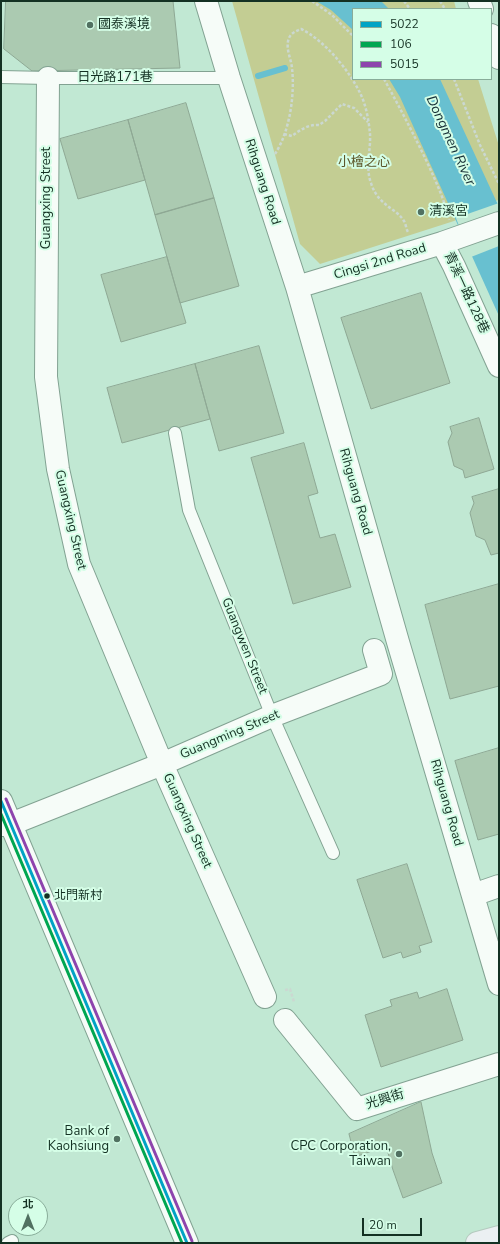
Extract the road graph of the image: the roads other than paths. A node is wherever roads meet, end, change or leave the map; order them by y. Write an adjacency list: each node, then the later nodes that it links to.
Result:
1 (206, 1): 6 (street, Rihguang Road)
2 (492, 38): 3 (street)
3 (499, 58)
4 (1, 77): 5 (lane, 日光路171巷)
5 (48, 78): 6 (lane, 日光路171巷); 15 (street, Guangxing Street)
6 (229, 78): 9 (street, Rihguang Road)
7 (499, 223): 8 (street, Cingsi 2nd Road)
8 (452, 234): 9 (street, Cingsi 2nd Road); 10 (street, 青溪一路128巷)
9 (297, 287): 12 (street, Rihguang Road)
10 (499, 366)
11 (175, 434): 14 (lane, Guangwen Street)
12 (398, 642): 13 (lane); 20 (street, Rihguang Road)
13 (374, 650): 14 (street, Guangming Street)
14 (272, 716): 15 (street, Guangming Street); 18 (lane, Guangwen Street)
15 (162, 764): 17 (street, Guangming Street); 22 (street, Guangxing Street)
16 (1, 801): 17 (street)
17 (6, 825): 26 (street)
18 (333, 853)
19 (499, 886): 20 (street)
20 (473, 895): 21 (street, Rihguang Road)
21 (499, 984)
22 (265, 997)
23 (286, 1020): 24 (street, 光興街)
24 (499, 1064)
25 (499, 1237): 27 (main road)
26 (187, 1243)
27 (477, 1243)

